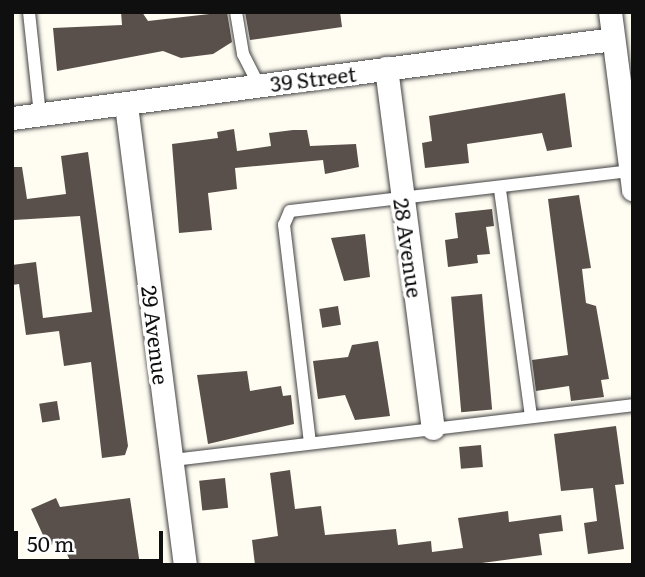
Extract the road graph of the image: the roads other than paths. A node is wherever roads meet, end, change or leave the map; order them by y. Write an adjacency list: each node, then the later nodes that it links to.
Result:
1 (29, 12): 8 (lane)
2 (236, 12): 6 (lane)
3 (610, 12): 4 (street)
4 (613, 39): 5 (street, 39 Street); 10 (street)
5 (386, 68): 6 (street, 39 Street); 12 (street, 28 Avenue)
6 (259, 85): 7 (street, 39 Street)
7 (126, 105): 8 (street, 39 Street); 17 (street, 29 Avenue)
8 (40, 115): 9 (street, 39 Street)
9 (12, 117)
10 (632, 180): 11 (lane)
11 (500, 190): 12 (lane); 14 (lane)
12 (403, 198): 15 (street, 28 Avenue); 16 (lane)
13 (633, 405): 14 (lane)
14 (531, 417): 15 (lane)
15 (433, 428): 16 (lane)
16 (310, 443): 17 (lane)
17 (173, 460): 18 (street, 29 Avenue)
18 (185, 565)

